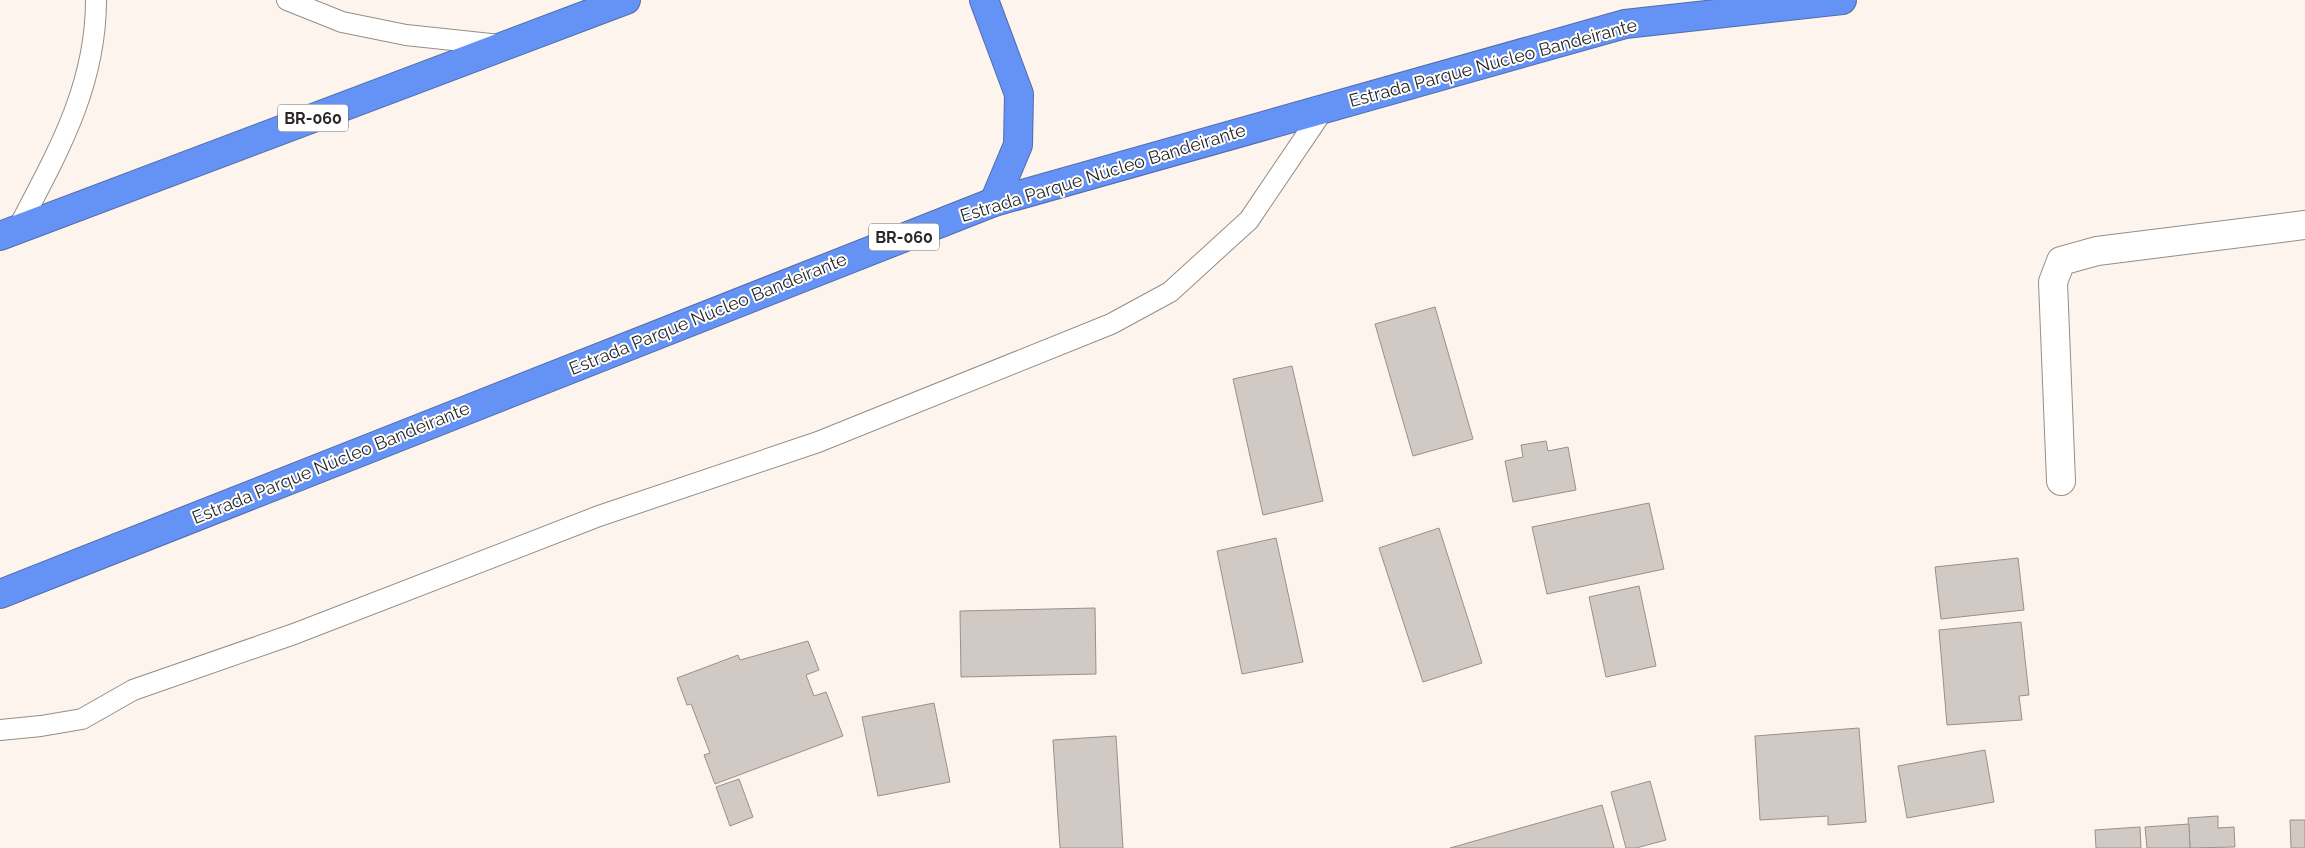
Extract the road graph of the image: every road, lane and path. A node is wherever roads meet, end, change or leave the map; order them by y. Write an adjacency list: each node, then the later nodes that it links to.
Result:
1 (96, 0): 10 (lane)
2 (287, 0): 6 (lane)
3 (626, 0): 6 (highway, BR-060)
4 (984, 0): 8 (highway)
5 (1842, 0): 7 (highway, Estrada Parque Núcleo Bandeirante / BR-060)
6 (505, 46): 10 (highway, BR-060)
7 (1324, 109): 8 (highway, Estrada Parque Núcleo Bandeirante / BR-060); 13 (lane)
8 (994, 202): 12 (highway, Estrada Parque Núcleo Bandeirante / BR-060)
9 (2305, 225): 11 (street)
10 (8, 233)
11 (2061, 481)
12 (0, 594)
13 (0, 730)

